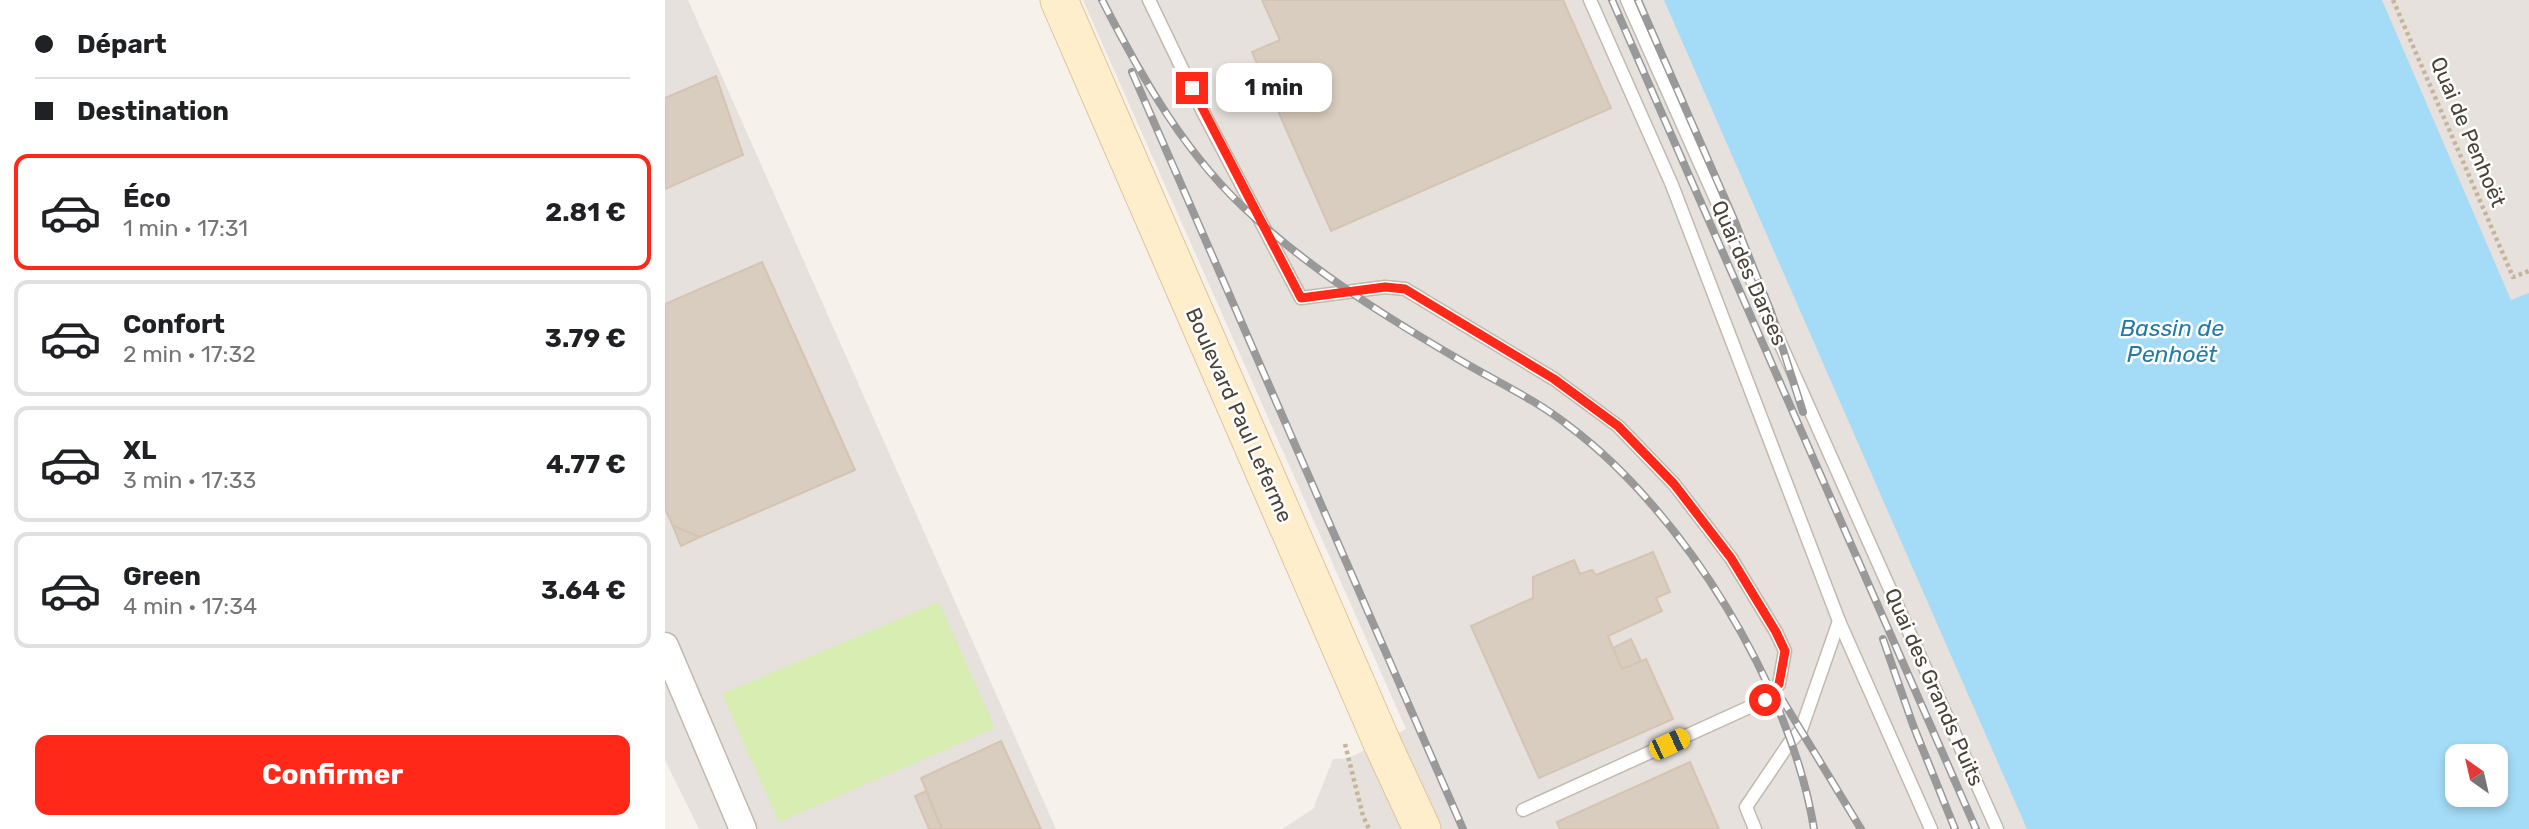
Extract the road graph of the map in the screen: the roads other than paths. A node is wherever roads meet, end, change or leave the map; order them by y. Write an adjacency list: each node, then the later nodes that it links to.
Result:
1 (1059, 0): 10 (main road, Boulevard Paul Leferme)
2 (1149, 0): 8 (lane)
3 (1590, 0): 6 (lane)
4 (1627, 0): 5 (lane, Quai des Darses)
5 (1871, 546): 13 (lane, Quai des Grands Puits)
6 (1839, 621): 11 (lane); 12 (lane)
7 (665, 646): 9 (street)
8 (1524, 810)
9 (743, 829)
10 (1422, 829)
11 (1755, 829)
12 (1931, 829)
13 (1997, 829)

